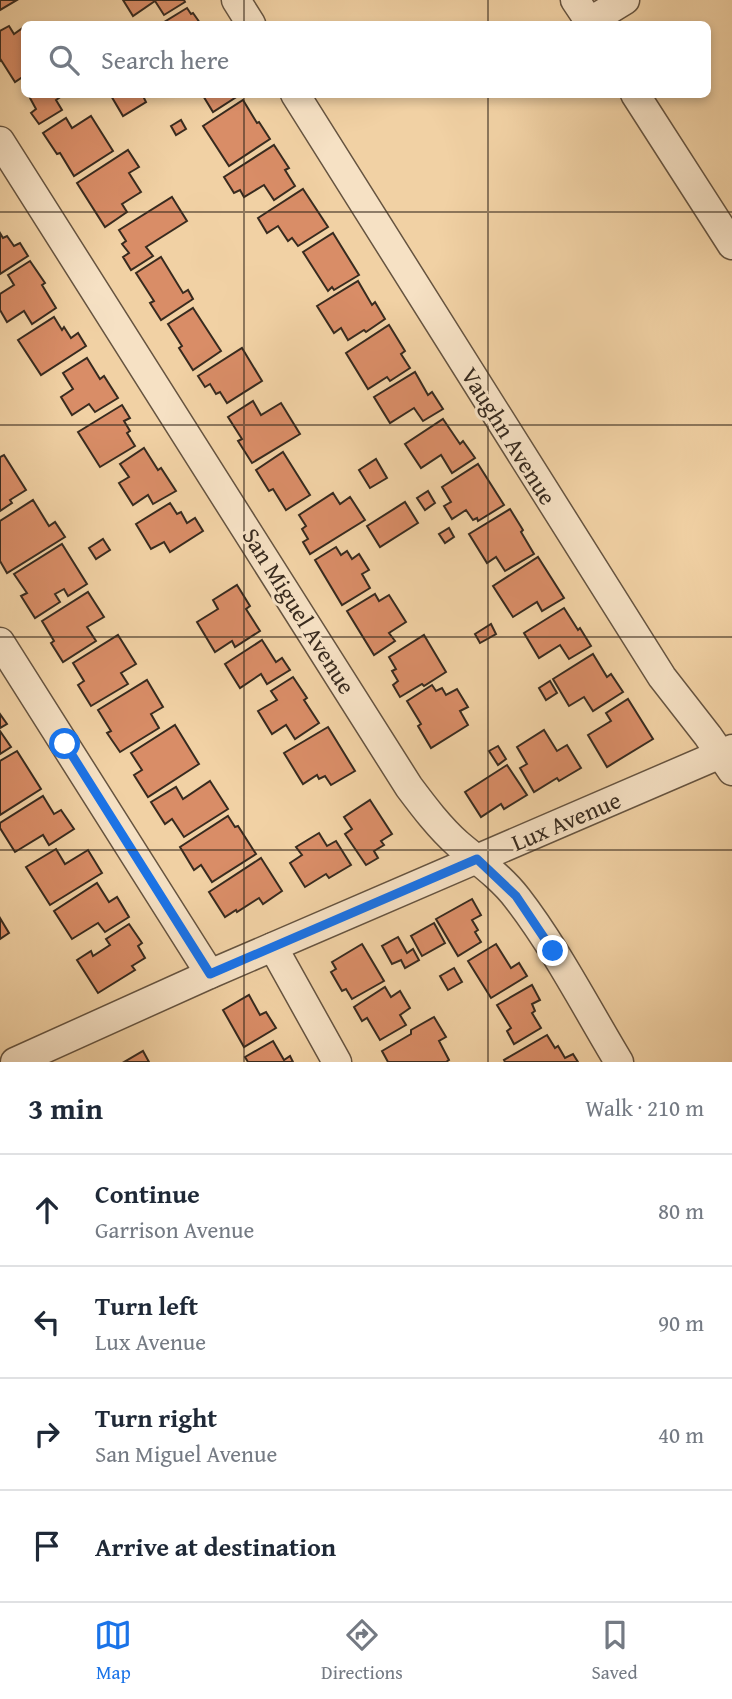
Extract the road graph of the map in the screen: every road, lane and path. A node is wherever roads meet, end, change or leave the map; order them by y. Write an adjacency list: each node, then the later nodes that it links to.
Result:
1 (236, 0): 4 (street)
2 (625, 0): 3 (street)
3 (585, 16)
4 (249, 21)
5 (298, 98): 10 (street, Vaughn Avenue)
6 (638, 98): 8 (street)
7 (0, 141): 11 (street, San Miguel Avenue)
8 (732, 245)
9 (0, 642): 13 (street)
10 (729, 758): 11 (street, Lux Avenue)
11 (477, 859): 12 (street, Lux Avenue); 16 (street, San Miguel Avenue)
12 (272, 947): 13 (street, Lux Avenue); 15 (street)
13 (210, 974): 14 (street, Lux Avenue)
14 (15, 1062)
15 (337, 1062)
16 (619, 1062)

